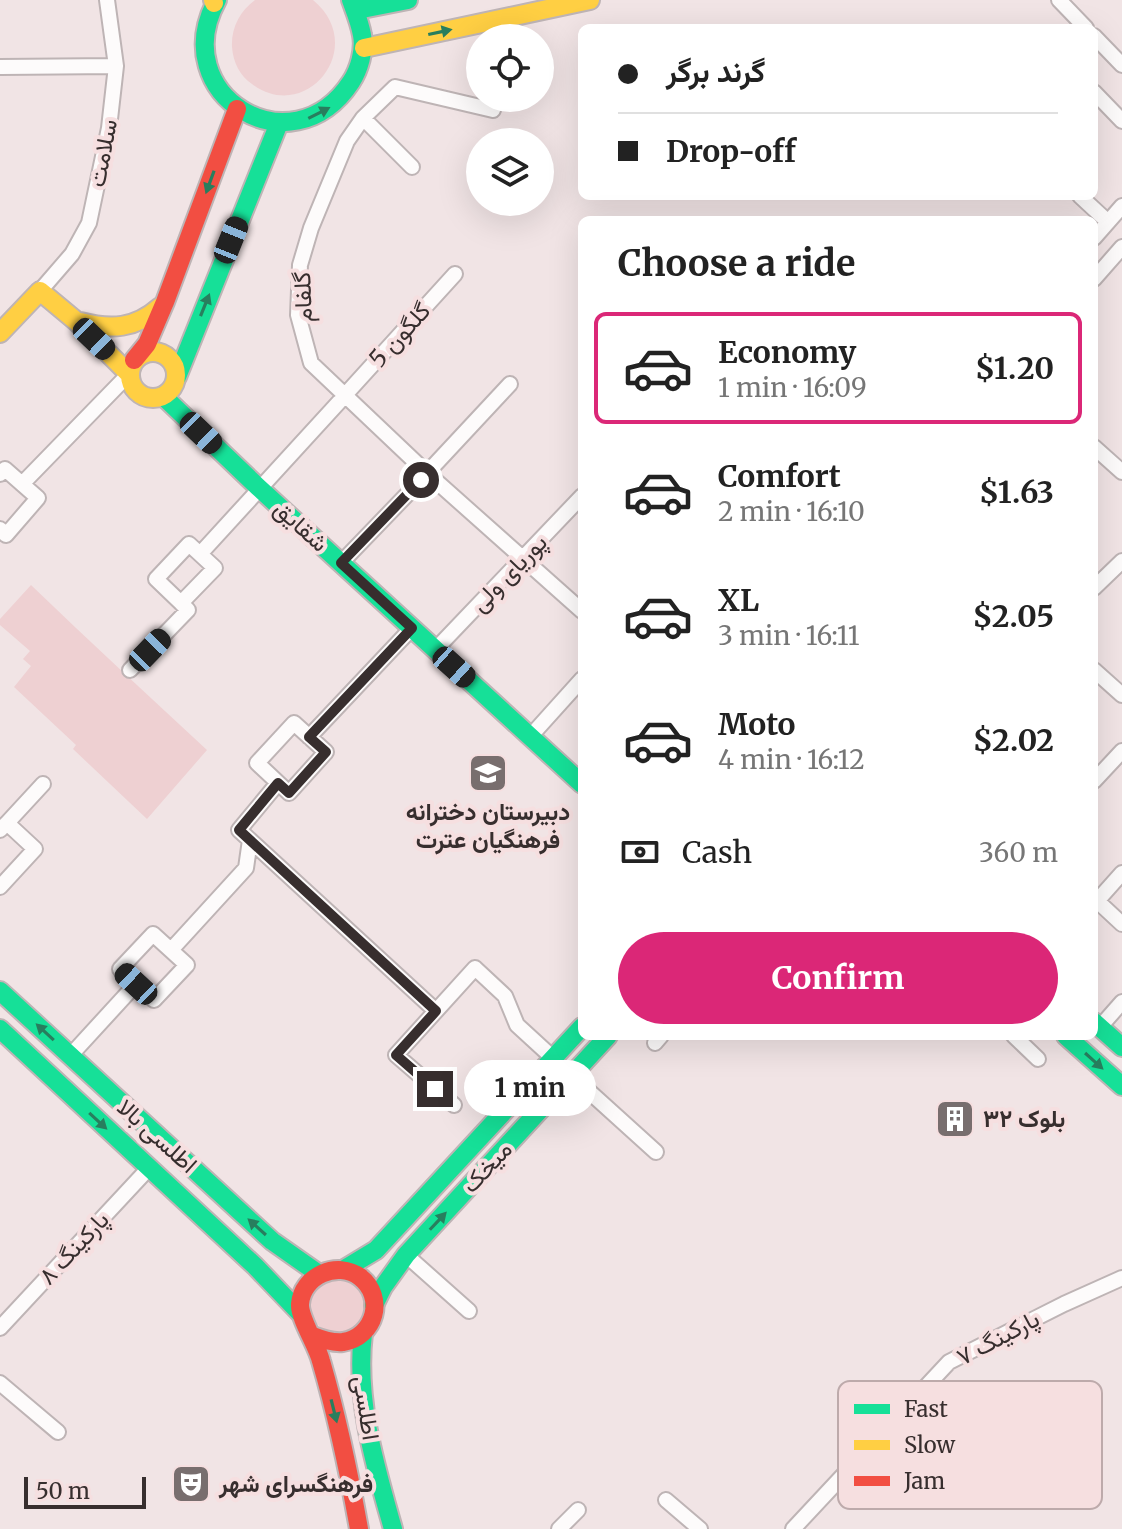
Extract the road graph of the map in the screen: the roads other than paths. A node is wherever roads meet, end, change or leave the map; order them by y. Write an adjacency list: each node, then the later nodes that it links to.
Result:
1 (107, 0): 11 (street, سلامت)
2 (408, 0): 6 (street)
3 (590, 0): 9 (street, one-way to 3)
4 (1059, 0): 7 (street)
5 (215, 1): 15 (street)
6 (354, 5): 9 (street)
7 (1082, 24)
8 (1098, 46): 10 (street)
9 (364, 48): 18 (street, one-way to 9)
10 (1122, 65)
11 (116, 66): 12 (street); 27 (street, سلامت)
12 (0, 67)
13 (1098, 96): 17 (street)
14 (466, 104): 16 (street, گلفام)
15 (237, 109): 18 (street); 28 (street, one-way to 28)
16 (363, 118): 19 (street); 35 (street, گلفام)
17 (1122, 121)
18 (279, 123): 32 (street, one-way to 18)
19 (412, 167)
20 (1084, 200): 22 (street)
21 (1122, 206): 22 (street)
22 (1108, 222): 23 (street)
23 (1098, 233)
24 (1122, 247): 26 (street)
25 (455, 274): 35 (street, گلگون 5)
26 (1098, 274)
27 (40, 291): 29 (street); 30 (street)
28 (165, 302): 29 (street); 31 (street)
29 (76, 321): 31 (street)
30 (0, 333)
31 (132, 367): 32 (street); 34 (street); 40 (street)
32 (177, 377): 34 (street)
33 (510, 384): 39 (street)
34 (163, 396): 41 (street, شقایق)
35 (342, 399): 39 (street, گلفام); 41 (street, گلگون 5)
36 (1098, 451): 37 (street)
37 (1122, 472)
38 (0, 474): 40 (street)
39 (424, 476): 45 (street, گلفام); 47 (street)
40 (22, 484): 43 (street)
41 (258, 487): 44 (street, گلگون 5); 47 (street, شقایق)
42 (578, 500): 45 (street, پوریای ولی)
43 (0, 529)
44 (200, 554): 49 (street); 49 (street)
45 (523, 558): 50 (street, گلفام); 52 (street, پوریای ولی)
46 (1122, 561): 48 (street)
47 (341, 563): 51 (street, شقایق)
48 (1098, 584)
49 (181, 603): 53 (street)
50 (578, 607)
51 (412, 628): 52 (street, شقایق); 58 (street)
52 (435, 650): 61 (street, شقایق)
53 (130, 670)
54 (1098, 674): 56 (street)
55 (578, 683): 57 (street)
56 (1122, 695)
57 (537, 729)
58 (309, 737): 62 (street); 62 (street)
59 (1122, 751): 60 (street)
60 (1098, 771)
61 (578, 780)
62 (278, 783): 65 (street)
63 (43, 784): 64 (street)
64 (3, 827): 67 (street)
65 (250, 840): 71 (street); 75 (street)
66 (1122, 873): 68 (street)
67 (0, 887)
68 (1098, 897)
69 (1098, 903): 70 (street)
70 (1122, 924)
71 (171, 950): 72 (street); 72 (street)
72 (136, 984): 84 (street)
73 (0, 991): 84 (street, اطلسی بالا, one-way to 73)
74 (1122, 1002): 76 (street)
75 (436, 1011): 85 (street); 89 (street)
76 (1098, 1024)
77 (1098, 1026): 83 (street)
78 (0, 1029): 91 (street, اطلسی بالا, one-way to 91)
79 (578, 1031): 85 (street, میخک)
80 (604, 1040): 87 (street, میخک)
81 (1018, 1040): 86 (street)
82 (1070, 1040): 88 (street, one-way to 88)
83 (1122, 1047)
84 (70, 1056): 94 (street, اطلسی بالا, one-way to 84)
85 (553, 1058): 87 (street); 93 (street, میخک)
86 (1038, 1059)
87 (572, 1076): 90 (street); 92 (street, میخک, one-way to 87)
88 (1122, 1086)
89 (454, 1105)
90 (656, 1152)
91 (149, 1168): 98 (street, اطلسی بالا); 99 (street, پارکینگ ۸)
92 (406, 1255): 96 (street, میخک); 97 (street)
93 (343, 1270): 94 (street); 96 (street)
94 (319, 1274): 98 (street)
95 (1122, 1278): 102 (street, پارکینگ ۷)
96 (374, 1305): 100 (street)
97 (469, 1311)
98 (300, 1313): 101 (street)
99 (2, 1321)
100 (363, 1333): 101 (street); 109 (street, اطلسی)
101 (313, 1336): 108 (street, اطلسی, one-way to 108)
102 (931, 1381)
103 (0, 1383): 104 (street)
104 (58, 1432)
105 (838, 1481): 112 (street, پارکینگ ۷)
106 (666, 1500): 111 (street)
107 (578, 1510): 110 (street)
108 (359, 1529)
109 (393, 1529)
110 (559, 1529)
111 (700, 1529)
112 (793, 1529)

